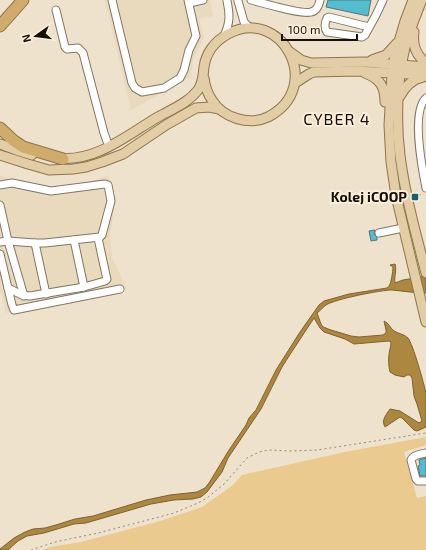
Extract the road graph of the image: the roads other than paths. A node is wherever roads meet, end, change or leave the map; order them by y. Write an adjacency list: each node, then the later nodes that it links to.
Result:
1 (17, 0): 14 (highway)
2 (23, 0): 15 (highway)
3 (112, 0): 9 (street)
4 (203, 0): 9 (street)
5 (239, 0): 10 (street); 17 (street)
6 (252, 0): 12 (street)
7 (320, 0): 12 (street)
8 (383, 0): 16 (street)
9 (189, 1)
10 (227, 1): 18 (street)
11 (419, 2): 19 (main road); 21 (main road); 24 (main road)
12 (282, 4)
13 (56, 10): 35 (street)
14 (0, 16)
15 (0, 26)
16 (369, 26): 16 (street)
17 (250, 28): 18 (main road); 20 (main road)
18 (224, 36): 26 (main road)
19 (398, 41): 22 (main road); 24 (main road)
20 (290, 52): 22 (main road); 27 (main road)
21 (426, 63)
22 (362, 67): 24 (main road); 27 (main road); 33 (main road)
23 (426, 67): 24 (main road)
24 (397, 69): 25 (main road); 29 (main road); 33 (main road)
25 (426, 76): 29 (main road)
26 (204, 78): 30 (main road); 35 (main road)
27 (294, 83): 30 (main road)
28 (426, 98): 31 (street)
29 (399, 99): 52 (main road)
30 (219, 109): 36 (main road)
31 (422, 122): 37 (street)
32 (0, 128): 38 (highway)
33 (389, 130): 44 (main road)
34 (0, 144): 38 (main road)
35 (109, 147): 38 (main road)
36 (0, 155)
37 (424, 158): 42 (street)
38 (63, 159)
39 (0, 179): 40 (street)
40 (12, 183): 41 (street); 46 (street)
41 (0, 185)
42 (426, 187)
43 (0, 205): 48 (street)
44 (403, 228): 45 (street); 58 (main road)
45 (379, 233)
46 (98, 238): 47 (street); 53 (street)
47 (74, 240): 50 (street); 53 (street)
48 (8, 241): 49 (street); 50 (street); 57 (street)
49 (0, 242)
50 (35, 243): 56 (street)
51 (0, 254): 54 (street)
52 (426, 273)
53 (84, 287): 56 (street)
54 (8, 288): 55 (street); 57 (street)
55 (120, 289)
56 (46, 294): 57 (street)
57 (24, 296)
58 (426, 322)
59 (426, 453): 60 (street)
60 (426, 481)

